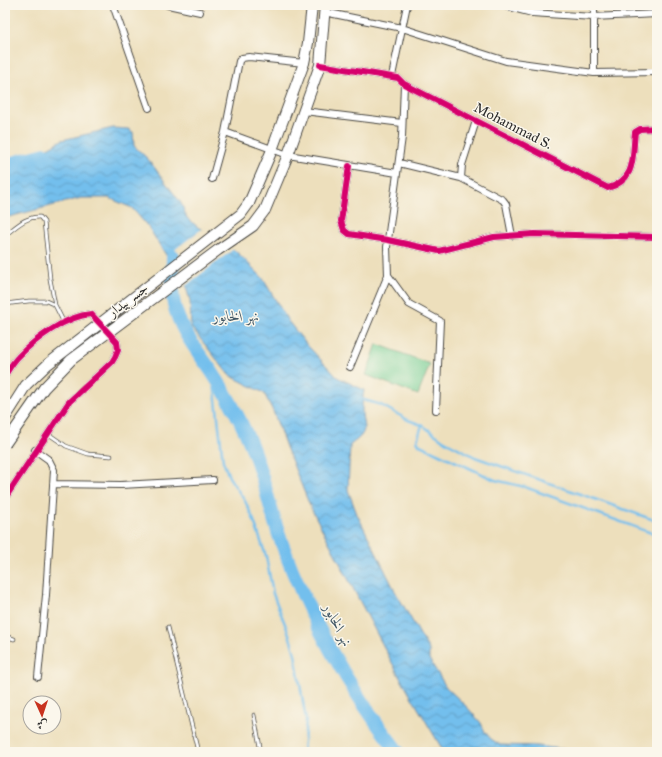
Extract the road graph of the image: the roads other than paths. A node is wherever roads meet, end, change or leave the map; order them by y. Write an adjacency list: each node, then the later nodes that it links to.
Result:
1 (113, 5): 20 (street)
2 (168, 5): 9 (street)
3 (312, 5): 14 (main road, جسر بيدار)
4 (407, 5): 13 (street)
5 (501, 5): 10 (street)
6 (533, 5): 10 (street)
7 (594, 5): 12 (street)
8 (324, 9): 13 (street); 15 (main road, جسر بيدار)
9 (200, 12)
10 (532, 13): 12 (street)
11 (657, 14): 12 (street)
12 (593, 16): 17 (street)
13 (402, 28): 17 (street); 18 (street)
14 (304, 63): 25 (street); 26 (main road, جسر بيدار)
15 (320, 65): 18 (street, Mohammad S.); 21 (main road, جسر بيدار)
16 (657, 72): 17 (street)
17 (594, 73)
18 (392, 76): 19 (street, Mohammad S.)
19 (404, 84): 22 (street, Mohammad S.); 23 (street)
20 (149, 108)
21 (304, 111): 23 (street); 27 (main road, جسر بيدار)
22 (476, 121): 24 (street, Mohammad S.); 31 (street)
23 (402, 123): 28 (street)
24 (657, 128)
25 (225, 132): 26 (street); 32 (street)
26 (272, 150): 27 (street); 44 (main road, جسر بيدار, bridge)
27 (288, 155): 29 (street); 46 (main road, جسر بيدار, bridge)
28 (399, 163): 30 (street); 31 (street)
29 (349, 166): 30 (street); 36 (street)
30 (397, 173): 36 (street)
31 (461, 178): 34 (street)
32 (212, 179)
33 (5, 235): 39 (lane)
34 (512, 236): 35 (street); 36 (street)
35 (657, 237)
36 (388, 240): 37 (street)
37 (388, 275): 41 (street); 43 (street)
38 (5, 304): 39 (lane)
39 (54, 305): 40 (lane)
40 (64, 323): 42 (street); 45 (street)
41 (350, 367)
42 (5, 374)
43 (436, 410)
44 (5, 418)
45 (47, 433): 47 (street); 48 (lane)
46 (5, 444)
47 (36, 450): 50 (street); 51 (street)
48 (111, 456)
49 (213, 480): 50 (street)
50 (53, 484): 55 (street)
51 (5, 498)
52 (168, 627): 57 (lane)
53 (5, 636): 54 (lane)
54 (14, 639)
55 (38, 677)
56 (254, 714): 58 (lane)
57 (198, 752)
58 (261, 752)

